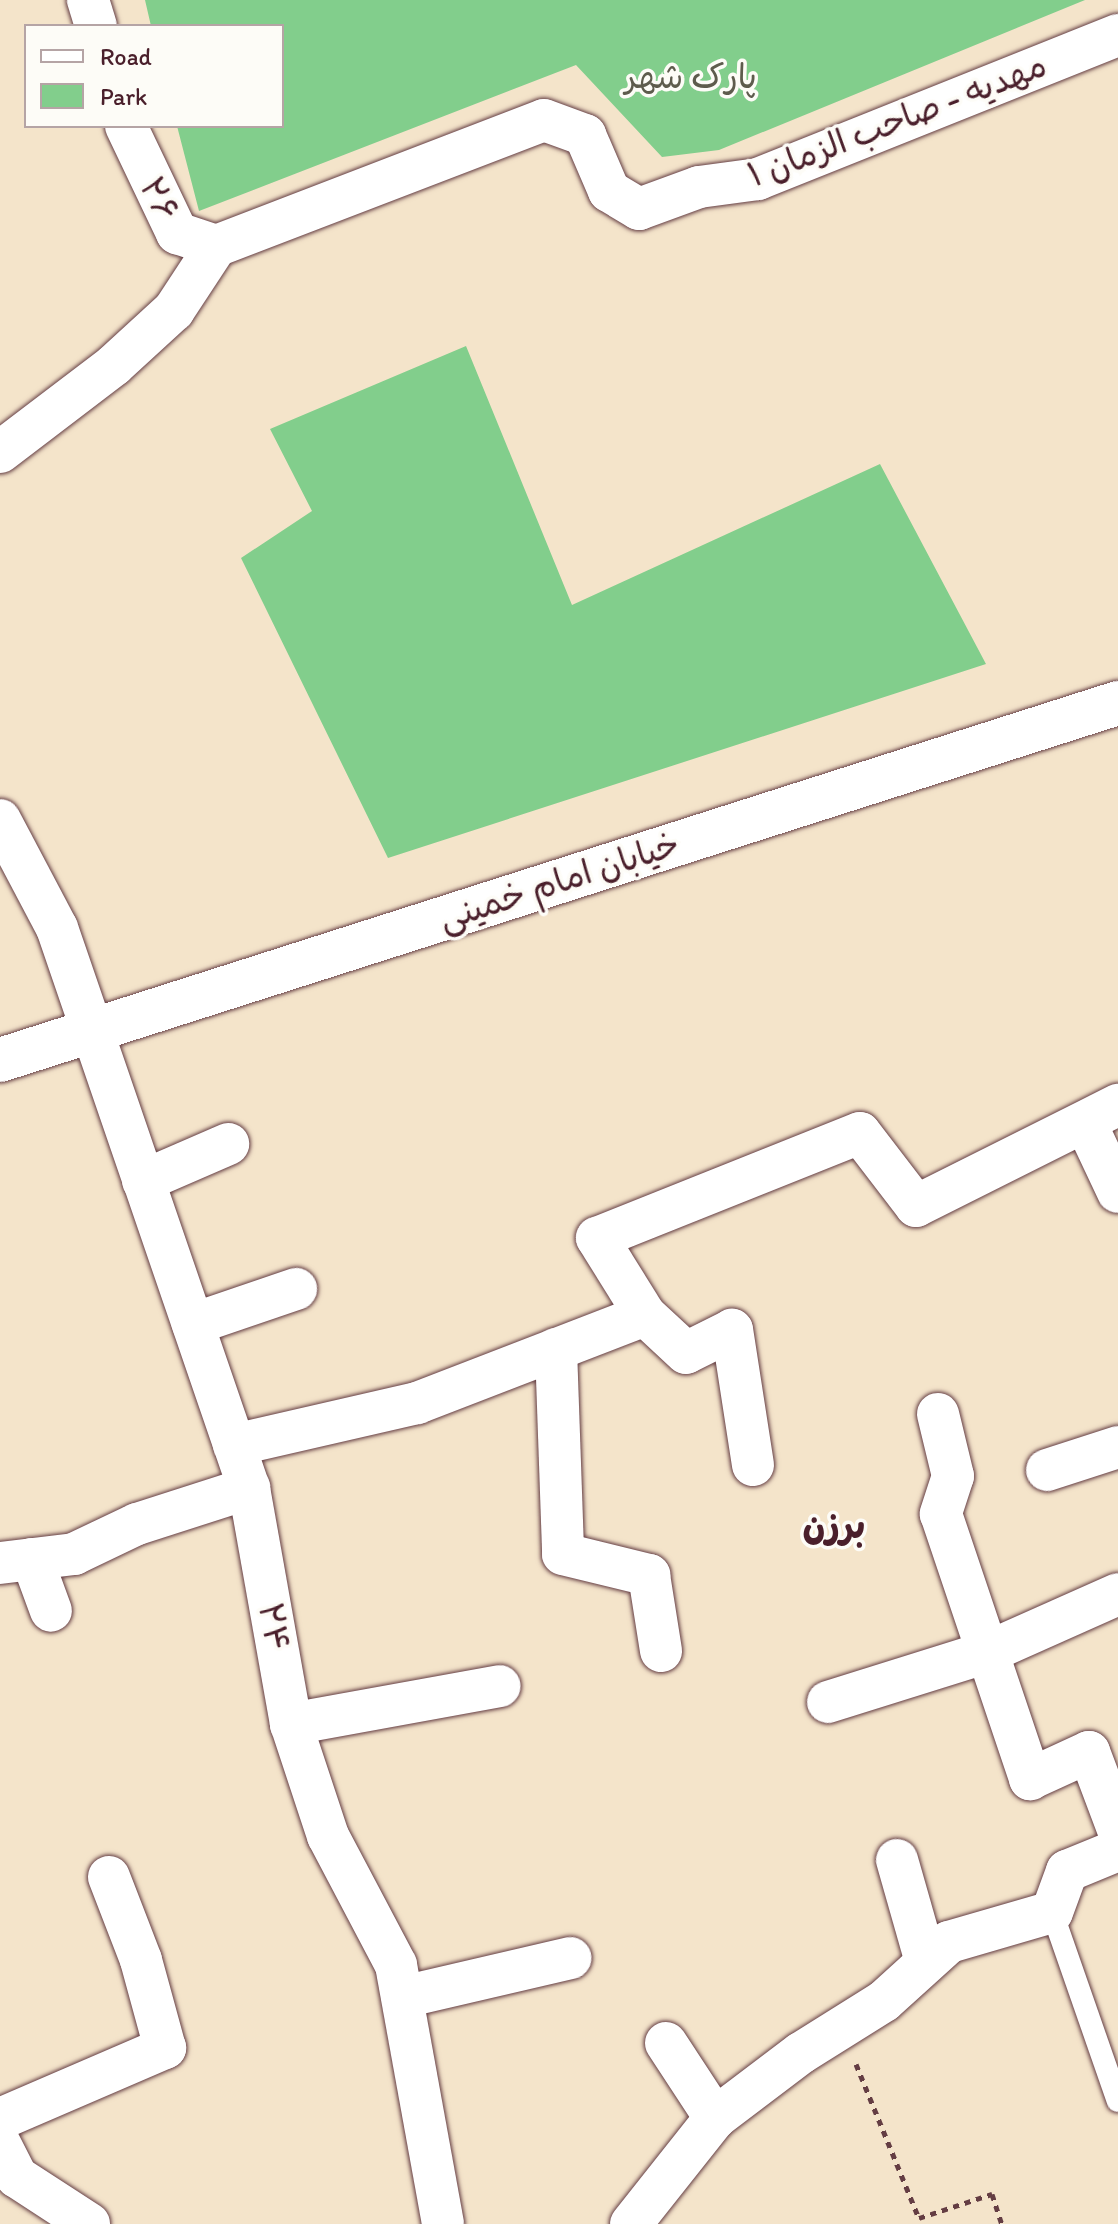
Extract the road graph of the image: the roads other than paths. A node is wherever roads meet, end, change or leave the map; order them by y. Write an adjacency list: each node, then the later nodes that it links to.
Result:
1 (88, 0): 2 (street)
2 (95, 24)
3 (1118, 35): 5 (street, مهدیه - صاحب الزمان ۱)
4 (127, 128): 5 (street, ۲۶)
5 (216, 246): 6 (street)
6 (0, 452)
7 (1118, 703): 9 (main road, خیابان امام خمینی)
8 (0, 820): 9 (street, ۲۴)
9 (90, 1031): 10 (main road, خیابان امام خمینی); 13 (street, ۲۴)
10 (0, 1060)
11 (1102, 1114): 14 (street); 16 (street)
12 (228, 1144): 13 (street)
13 (143, 1181): 17 (street, ۲۴)
14 (1118, 1192)
15 (296, 1289): 17 (street)
16 (645, 1315): 18 (street); 22 (street)
17 (193, 1324): 20 (street, ۲۴)
18 (556, 1349): 20 (street); 28 (street)
19 (938, 1414): 29 (street)
20 (234, 1445): 24 (street, ۲۴)
21 (1118, 1447): 23 (street)
22 (753, 1465)
23 (1047, 1470)
24 (249, 1488): 25 (street); 32 (street, ۲۴)
25 (16, 1561): 27 (street)
26 (1118, 1594): 29 (street)
27 (51, 1611)
28 (661, 1651)
29 (988, 1652): 31 (street); 33 (street)
30 (500, 1686): 32 (street)
31 (828, 1702)
32 (291, 1724): 40 (street, ۲۴)
33 (1118, 1829)
34 (1118, 1850): 37 (street)
35 (897, 1860): 39 (street)
36 (109, 1877): 44 (street)
37 (1052, 1912): 39 (street); 42 (lane)
38 (571, 1958): 40 (street)
39 (926, 1962): 43 (street)
40 (403, 1997): 47 (street, ۲۴)
41 (666, 2043): 43 (street)
42 (1118, 2101)
43 (715, 2118): 48 (street)
44 (0, 2119)
45 (6, 2168): 46 (street)
46 (89, 2224)
47 (443, 2224)
48 (631, 2224)

